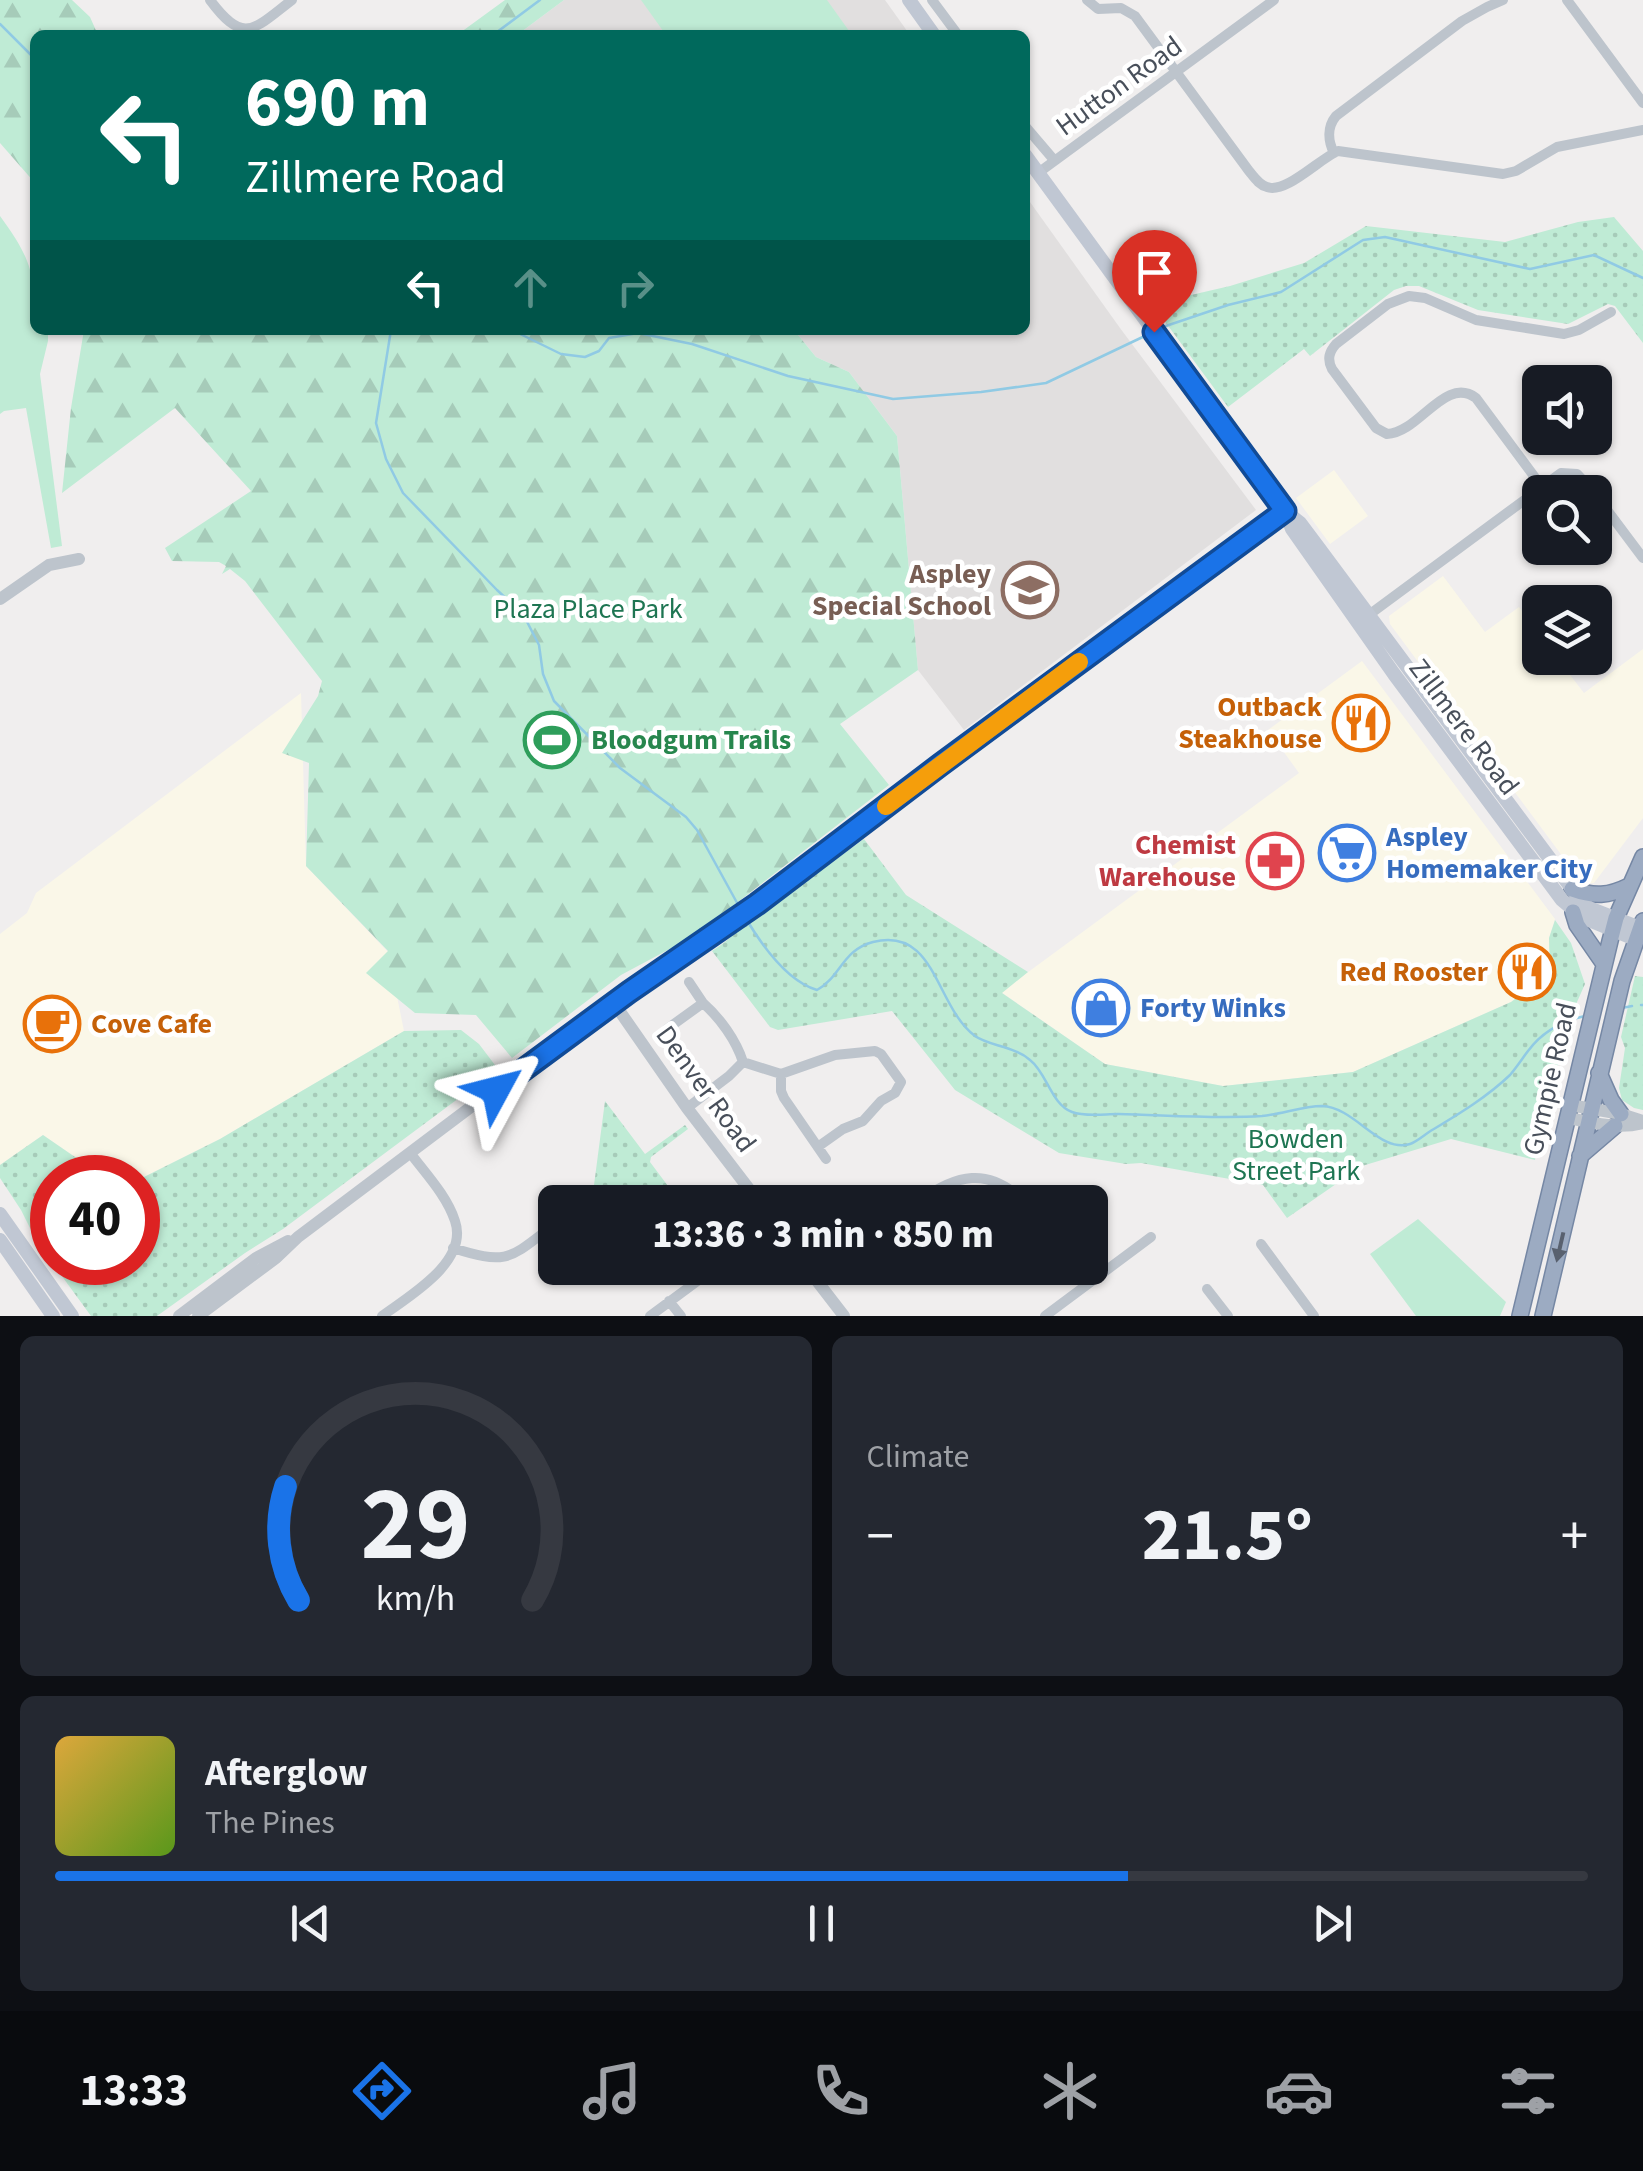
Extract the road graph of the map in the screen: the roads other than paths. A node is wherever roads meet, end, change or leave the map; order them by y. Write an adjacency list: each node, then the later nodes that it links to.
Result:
1 (210, 0): 2 (street)
2 (292, 0)
3 (908, 0): 10 (main road)
4 (932, 0): 11 (street)
5 (1087, 0): 9 (street)
6 (1274, 0): 12 (street, Hutton Road)
7 (1503, 0): 16 (street)
8 (1567, 0): 13 (street)
9 (1127, 5): 12 (street)
10 (930, 30)
11 (954, 30)
12 (1176, 72): 16 (street); 17 (street, Hutton Road)
13 (1643, 102)
14 (1643, 130): 16 (street)
15 (1030, 132): 17 (street)
16 (1334, 152)
17 (1054, 160): 19 (street, Hutton Road)
18 (1030, 162): 19 (main road, Zillmere Road)
19 (1038, 172): 23 (main road, Zillmere Road)
20 (1611, 312): 21 (street)
21 (1533, 475)
22 (1522, 502): 28 (street)
23 (1285, 511): 28 (main road, Zillmere Road); 37 (street)
24 (1612, 517): 25 (street)
25 (1643, 558)
26 (78, 559): 27 (street)
27 (0, 599)
28 (1363, 620): 31 (main road, Zillmere Road); 32 (main road, Zillmere Road)
29 (1643, 857): 30 (highway, Gympie Road)
30 (1629, 886): 31 (highway); 33 (highway, Gympie Road)
31 (1572, 889): 33 (main road, Zillmere Road)
32 (1573, 912): 33 (main road, Zillmere Road); 35 (highway)
33 (1614, 924): 34 (main road, Zillmere Road); 35 (highway, Gympie Road)
34 (1639, 930): 41 (highway, Gympie Road)
35 (1604, 964): 46 (highway, Gympie Road)
36 (689, 982): 38 (street)
37 (614, 1003): 45 (street, Denver Road); 51 (street)
38 (703, 1003): 39 (street); 40 (street)
39 (667, 1028)
40 (743, 1062): 42 (street); 45 (street)
41 (1599, 1073): 47 (highway, Gympie Road); 48 (highway)
42 (781, 1074): 43 (street); 50 (street)
43 (902, 1082): 44 (street); 50 (street)
44 (914, 1089)
45 (686, 1108): 54 (street, Denver Road)
46 (1568, 1111): 47 (street); 81 (highway, Gympie Road)
47 (1590, 1115): 48 (street); 52 (highway, Gympie Road)
48 (1618, 1120): 49 (street); 52 (highway)
49 (1643, 1122)
50 (819, 1146): 53 (street)
51 (410, 1154): 58 (street); 63 (street)
52 (1580, 1156): 82 (highway, Gympie Road, one-way to 82)
53 (826, 1158)
54 (746, 1185)
55 (945, 1185): 56 (street)
56 (1003, 1185)
57 (0, 1214): 71 (main road)
58 (298, 1237): 72 (street); 73 (street)
59 (538, 1237): 63 (street)
60 (1152, 1237): 64 (street)
61 (0, 1240): 70 (main road)
62 (1261, 1244): 80 (street)
63 (452, 1248): 74 (street)
64 (1108, 1269)
65 (692, 1285): 69 (street)
66 (820, 1285): 77 (street)
67 (1086, 1285): 78 (street)
68 (1207, 1288): 79 (street)
69 (670, 1301): 75 (street); 76 (street)
70 (52, 1316)
71 (72, 1316)
72 (179, 1316)
73 (198, 1316)
74 (382, 1316)
75 (650, 1316)
76 (680, 1316)
77 (844, 1316)
78 (1045, 1316)
79 (1228, 1316)
80 (1314, 1316)
81 (1520, 1316)
82 (1543, 1316)

